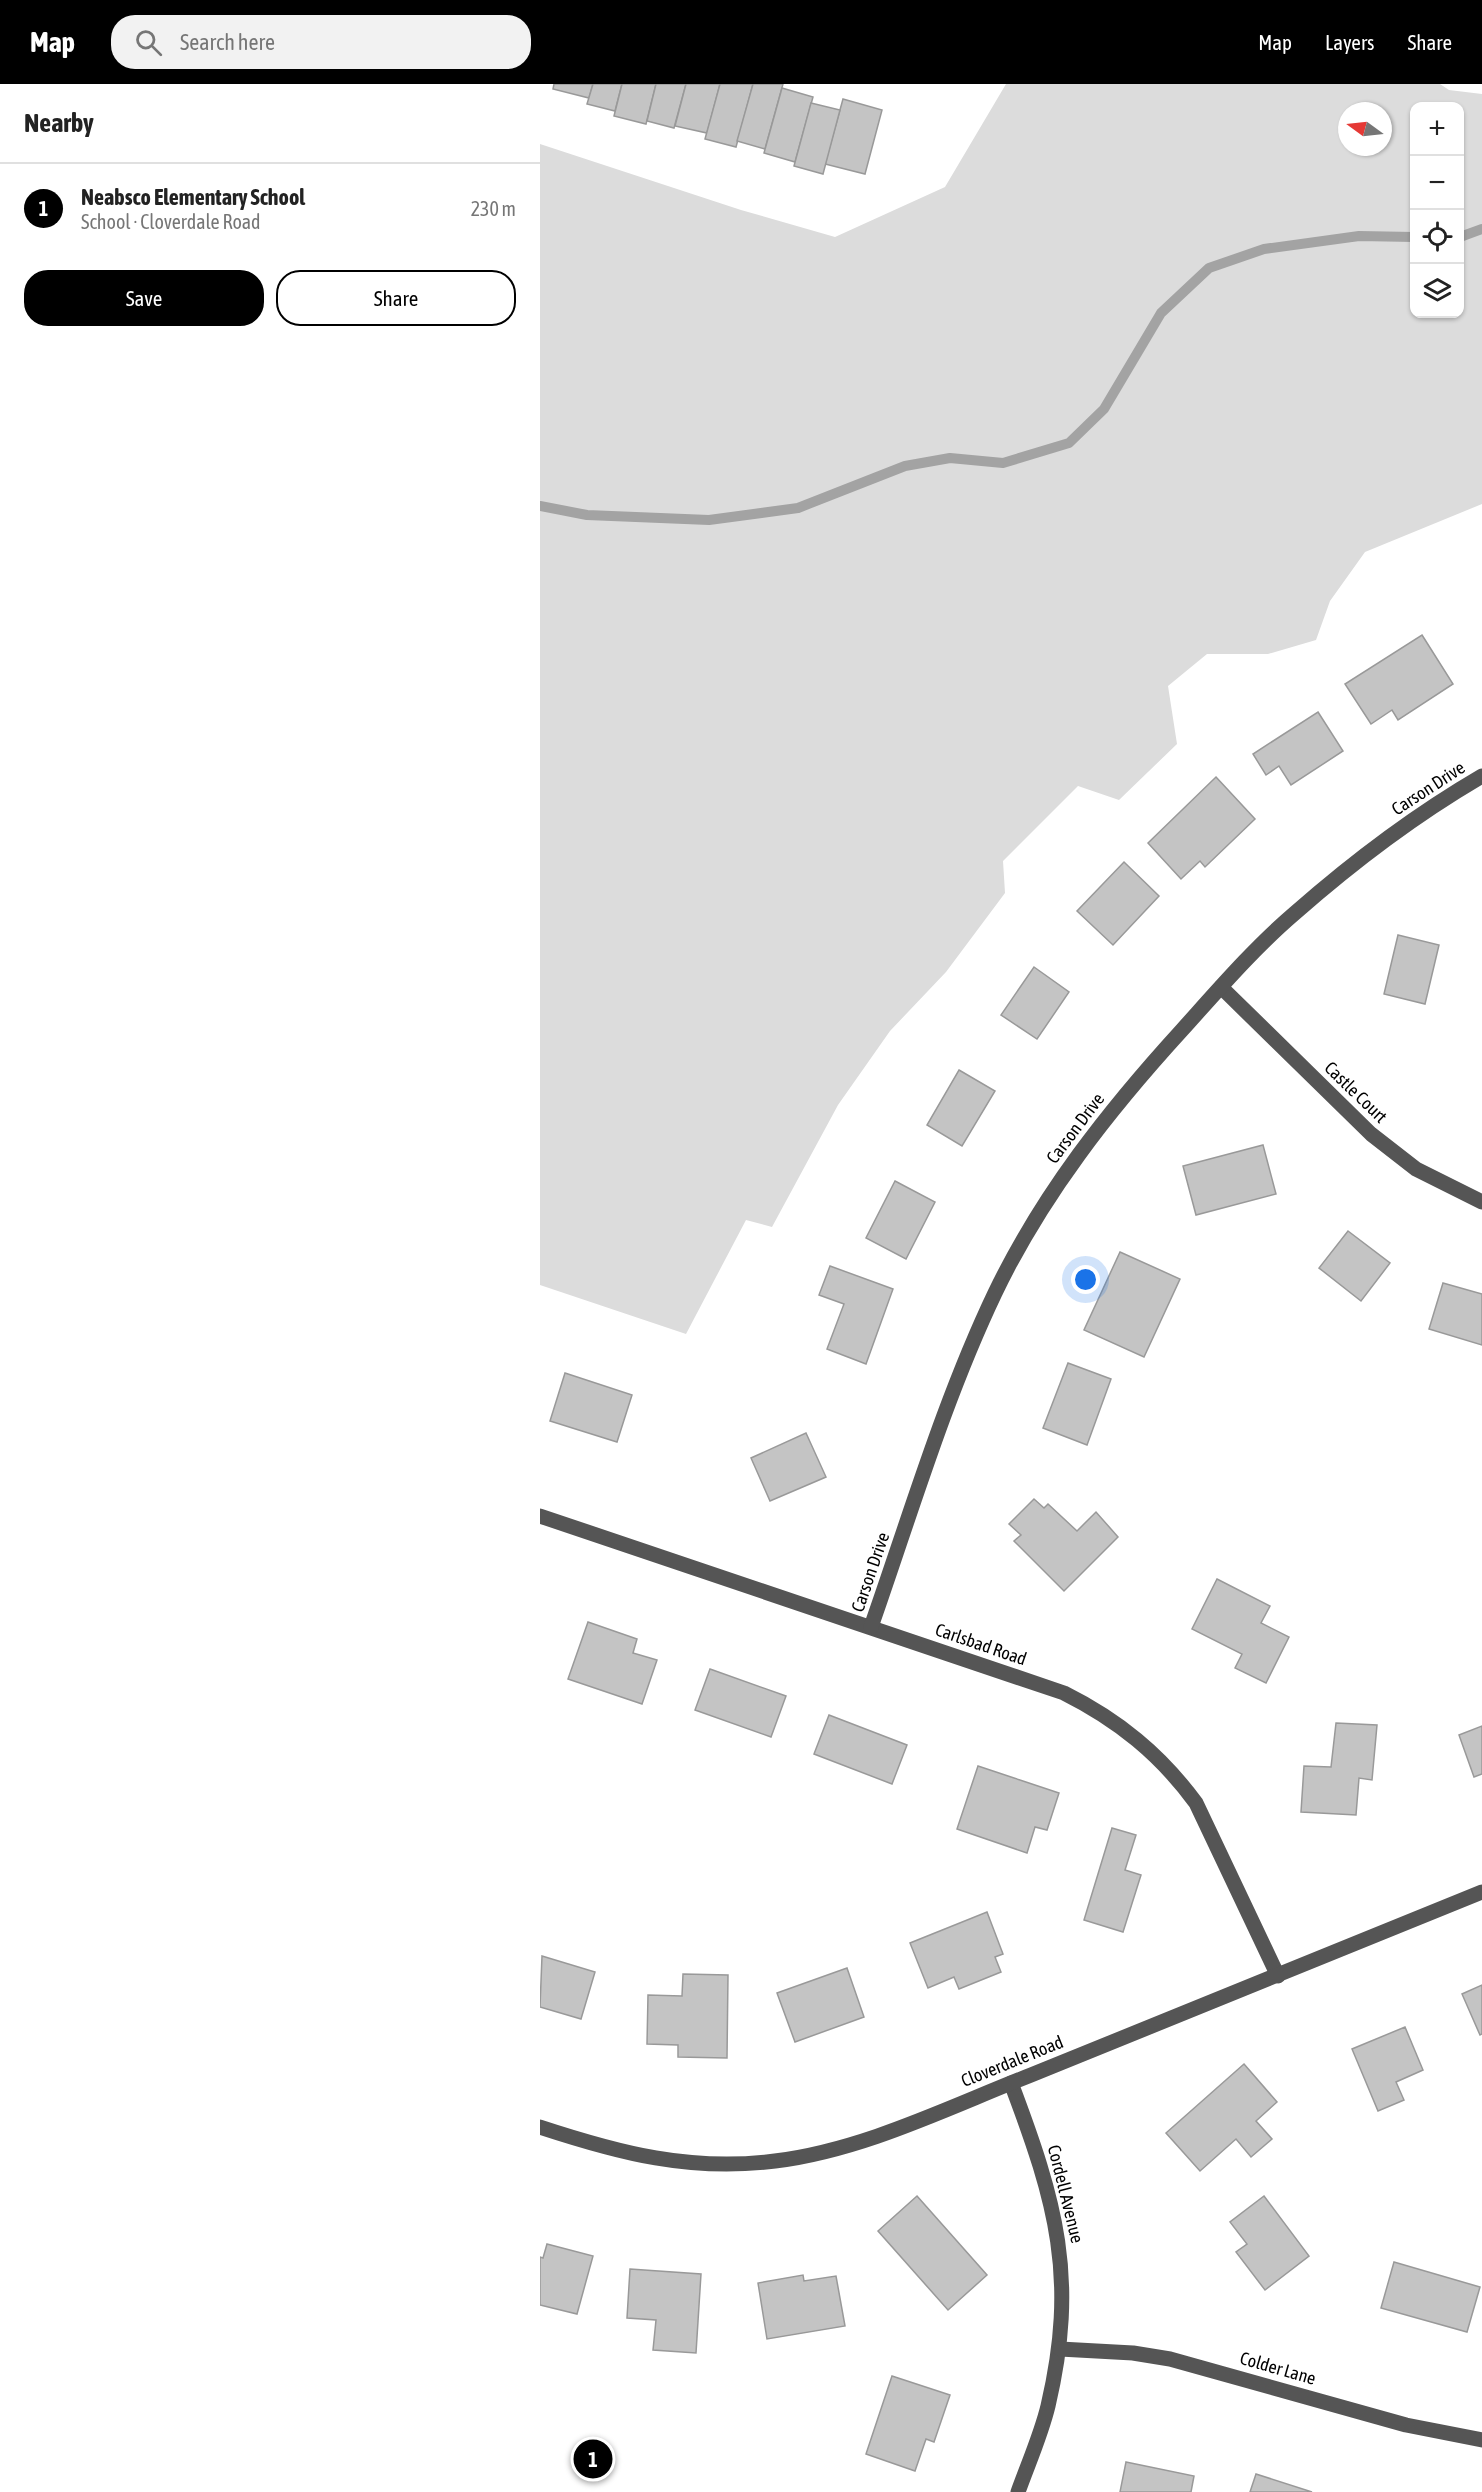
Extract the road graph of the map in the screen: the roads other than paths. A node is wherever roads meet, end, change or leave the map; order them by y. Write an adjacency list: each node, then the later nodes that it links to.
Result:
1 (1482, 776): 2 (street, Carson Drive)
2 (1221, 987): 3 (street, Castle Court); 5 (street, Carson Drive)
3 (1482, 1202)
4 (540, 1516): 5 (street, Carlsbad Road)
5 (871, 1627): 7 (street, Carlsbad Road)
6 (1482, 1892): 7 (street, Cloverdale Road)
7 (1278, 1976): 8 (street, Cloverdale Road)
8 (1011, 2083): 9 (street, Cloverdale Road); 10 (street, Cordell Avenue)
9 (540, 2127)
10 (1060, 2349): 11 (street, Colder Lane); 12 (street, Cordell Avenue)
11 (1482, 2440)
12 (1018, 2492)

